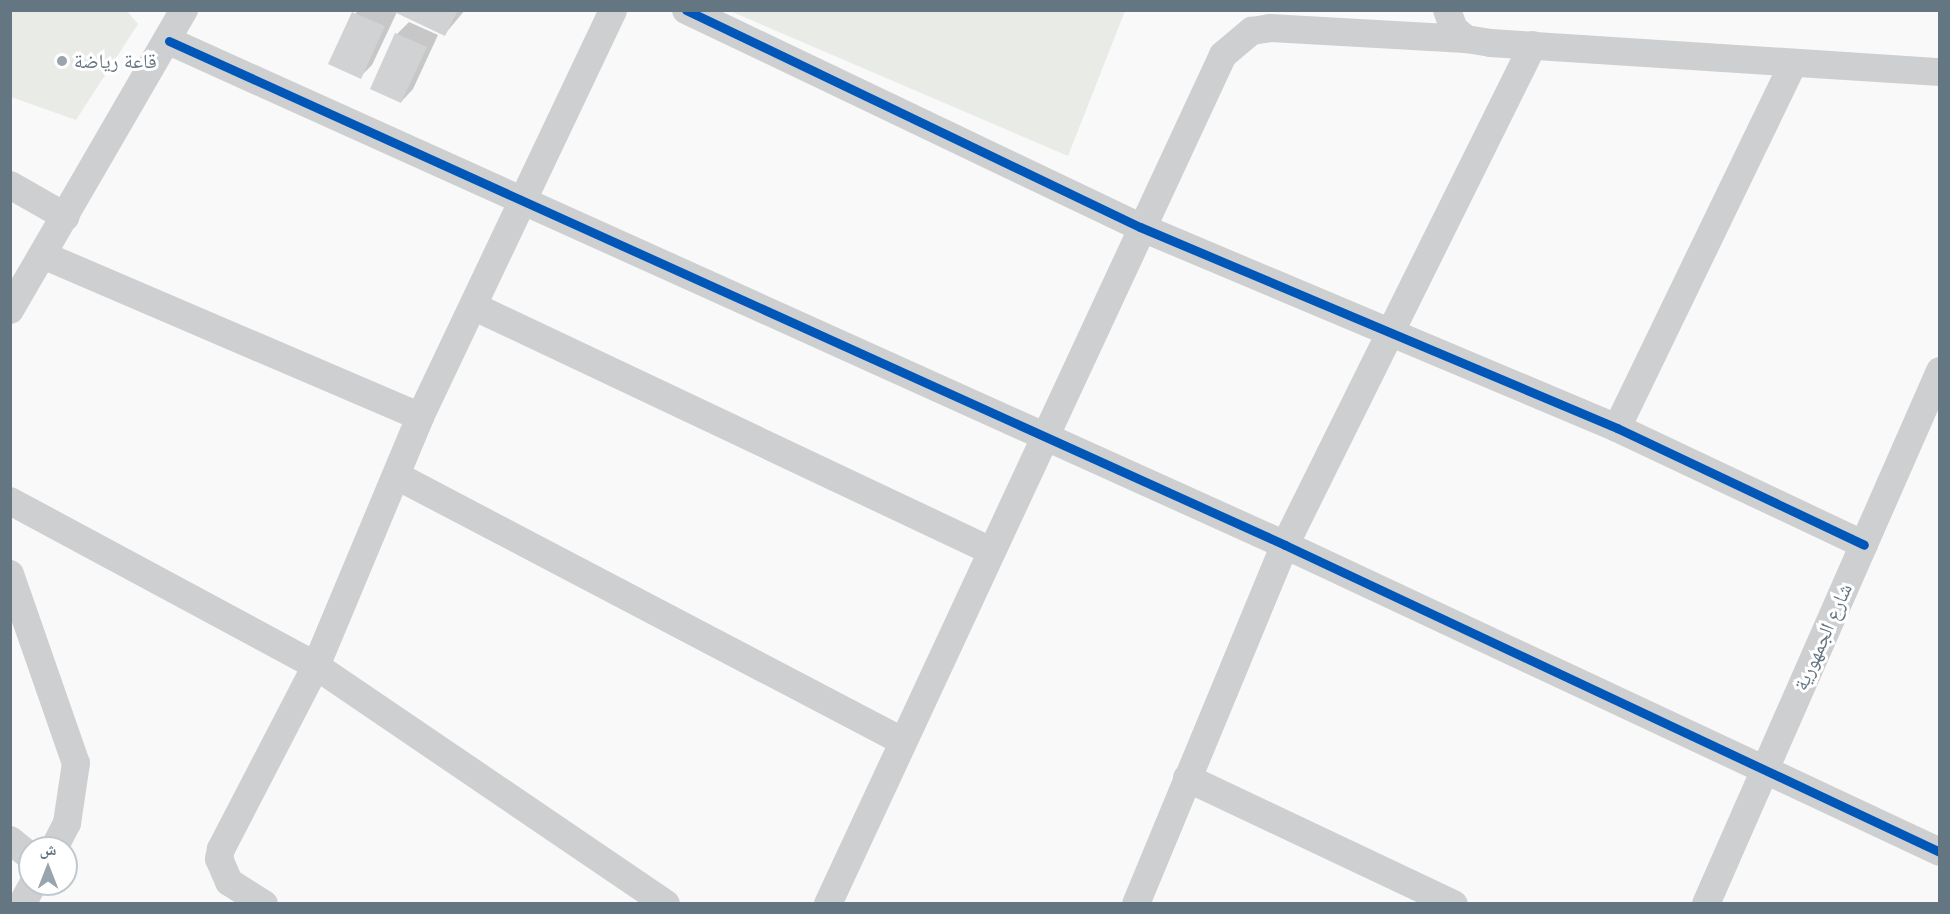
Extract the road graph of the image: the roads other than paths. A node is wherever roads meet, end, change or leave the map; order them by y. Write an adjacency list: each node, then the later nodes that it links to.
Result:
1 (184, 10): 6 (street)
2 (613, 10): 11 (street)
3 (686, 10): 13 (street)
4 (1448, 10): 5 (street)
5 (1466, 39): 7 (street); 13 (street)
6 (169, 41): 11 (street); 12 (street)
7 (1533, 45): 8 (street); 17 (street)
8 (1793, 64): 9 (street); 20 (street)
9 (1940, 72)
10 (10, 185): 12 (street)
11 (524, 201): 15 (street); 21 (street)
12 (66, 217): 14 (street)
13 (1140, 227): 17 (street); 21 (street)
14 (45, 256): 16 (street); 19 (street)
15 (475, 307): 19 (street); 26 (street)
16 (10, 310)
17 (1391, 333): 20 (street); 24 (street)
18 (1940, 371): 25 (street, شارع الجمهورية)
19 (420, 417): 22 (street)
20 (1617, 428): 25 (street)
21 (1042, 438): 24 (street); 26 (street)
22 (397, 476): 28 (street); 29 (street)
23 (10, 501): 28 (street)
24 (1285, 545): 30 (street); 31 (street)
25 (1864, 545): 30 (street, شارع الجمهورية)
26 (989, 550): 29 (street)
27 (10, 574): 32 (street)
28 (316, 666): 35 (street); 36 (street)
29 (900, 740): 37 (street)
30 (1765, 768): 33 (street); 40 (street, شارع الجمهورية)
31 (1187, 778): 34 (street); 38 (street)
32 (60, 836)
33 (1940, 852)
34 (1418, 897): 39 (street)
35 (264, 903)
36 (666, 903)
37 (828, 903)
38 (1136, 903)
39 (1454, 903)
40 (1706, 903)

